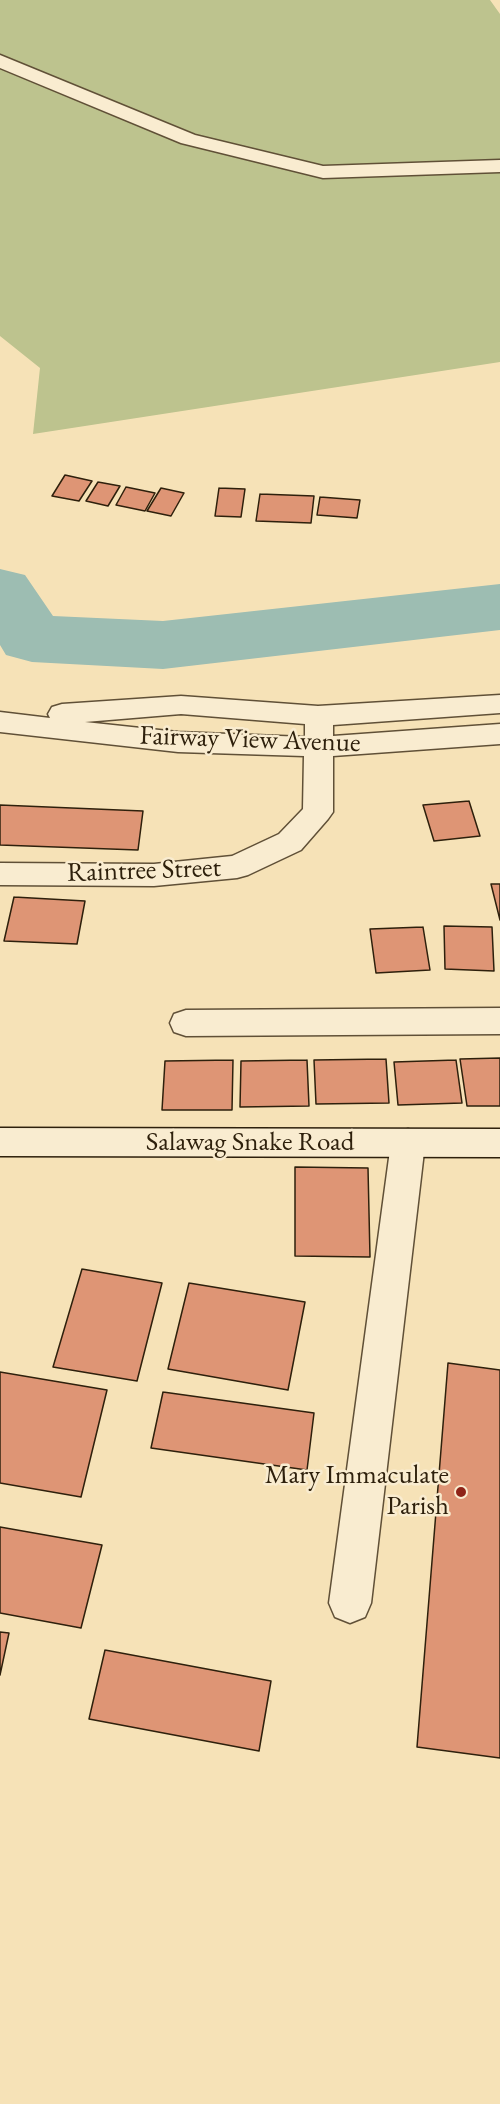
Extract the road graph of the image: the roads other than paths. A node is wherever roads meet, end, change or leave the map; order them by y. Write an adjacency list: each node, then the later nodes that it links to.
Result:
1 (0, 61): 2 (street)
2 (500, 166)
3 (500, 704): 4 (street, Fairway View Avenue)
4 (318, 716): 5 (street, Fairway View Avenue); 7 (street, Raintree Street)
5 (0, 720): 7 (street, Fairway View Avenue)
6 (500, 734): 7 (street, Fairway View Avenue)
7 (320, 747): 8 (street, Raintree Street)
8 (0, 874)
9 (500, 1021): 10 (street)
10 (186, 1023)
11 (0, 1142): 12 (street, Salawag Snake Road)
12 (408, 1143): 13 (street, Salawag Snake Road); 14 (street)
13 (500, 1143)
14 (350, 1604)

